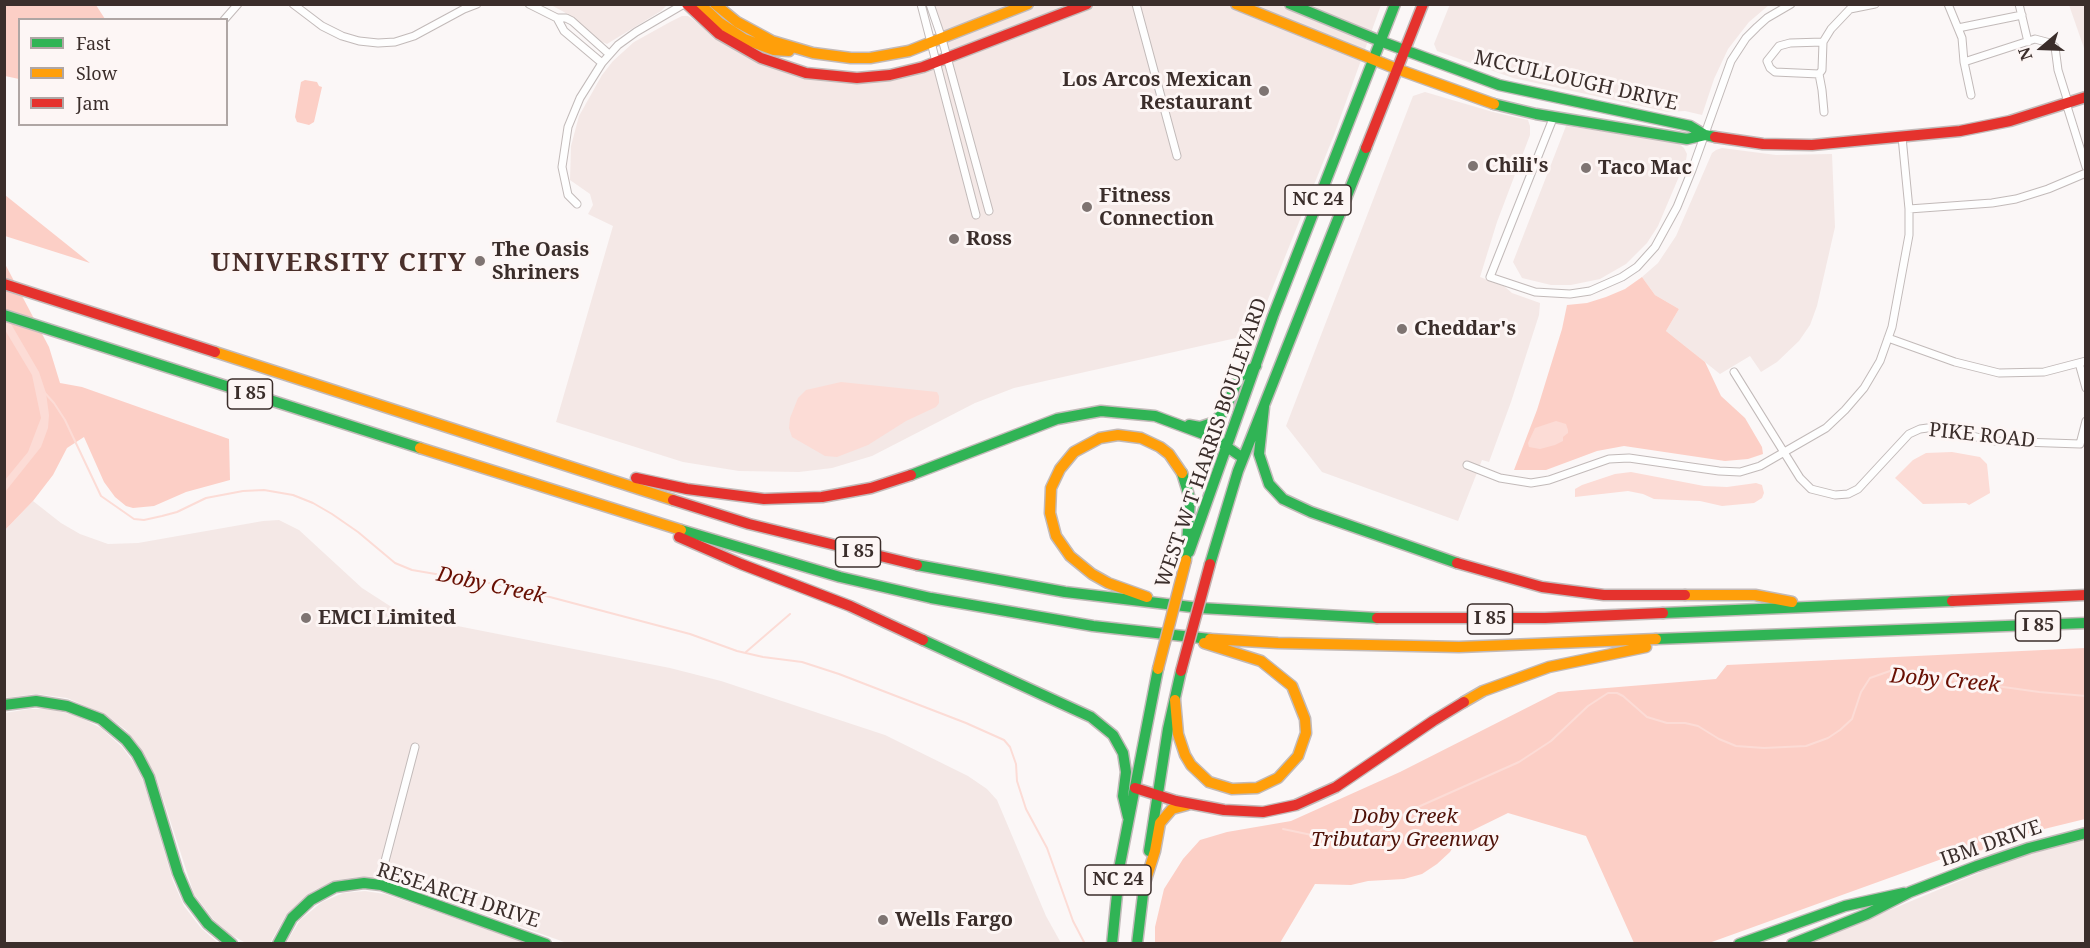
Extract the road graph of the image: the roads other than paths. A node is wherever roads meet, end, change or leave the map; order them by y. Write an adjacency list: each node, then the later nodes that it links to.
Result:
1 (238, 4): 22 (street)
2 (293, 4): 3 (street)
3 (477, 4)
4 (529, 4): 23 (street)
5 (685, 4): 31 (street); 34 (main road)
6 (700, 4): 29 (main road)
7 (715, 4): 29 (main road)
8 (921, 4): 25 (street)
9 (930, 4): 25 (street)
10 (1028, 4): 25 (main road)
11 (1087, 4): 32 (main road)
12 (1136, 4): 46 (street)
13 (1236, 4): 33 (main road, MCCULLOUGH DRIVE)
14 (1290, 4): 26 (main road, MCCULLOUGH DRIVE)
15 (1395, 4): 26 (main road, WEST W T HARRIS BOULEVARD / NC 24)
16 (1423, 4): 30 (main road, WEST W T HARRIS BOULEVARD / NC 24)
17 (1791, 4): 44 (street)
18 (1875, 4): 27 (street)
19 (1948, 4): 24 (street)
20 (2019, 4): 21 (street)
21 (2022, 15): 24 (street); 28 (street)
22 (226, 18)
23 (557, 18): 31 (street); 36 (street)
24 (1958, 28): 35 (street)
25 (937, 40): 29 (main road); 32 (street); 34 (street)
26 (1380, 41): 30 (main road, MCCULLOUGH DRIVE); 33 (main road, WEST W T HARRIS BOULEVARD / NC 24)
27 (1823, 42): 38 (street); 38 (street)
28 (2028, 42): 35 (street); 41 (street)
29 (795, 50)
30 (1405, 50): 37 (main road, WEST W T HARRIS BOULEVARD / NC 24); 44 (main road, MCCULLOUGH DRIVE)
31 (609, 54): 36 (street)
32 (948, 57): 34 (main road); 51 (street)
33 (1373, 60): 37 (main road, MCCULLOUGH DRIVE); 57 (main road, WEST W T HARRIS BOULEVARD / NC 24)
34 (935, 62): 52 (street)
35 (1964, 62): 39 (street)
36 (602, 63): 49 (street)
37 (1397, 69): 43 (main road, MCCULLOUGH DRIVE); 60 (main road, WEST W T HARRIS BOULEVARD / NC 24)
38 (1819, 74): 42 (street)
39 (1971, 95)
40 (2085, 96): 41 (main road, MCCULLOUGH DRIVE)
41 (2067, 102): 45 (main road, MCCULLOUGH DRIVE); 47 (street)
42 (1824, 112)
43 (1554, 116): 44 (main road, MCCULLOUGH DRIVE); 44 (street)
44 (1705, 135): 45 (main road, MCCULLOUGH DRIVE)
45 (1902, 137): 50 (street)
46 (1177, 156)
47 (2085, 167)
48 (2085, 173): 50 (street)
49 (578, 204)
50 (1909, 210): 55 (street)
51 (989, 211)
52 (976, 215)
53 (4, 285): 68 (main road, I 85)
54 (4, 315): 70 (main road, I 85)
55 (1888, 338): 56 (street); 66 (street)
56 (2082, 362): 59 (street)
57 (1256, 366): 62 (main road); 64 (main road, WEST W T HARRIS BOULEVARD / NC 24)
58 (1734, 372): 66 (street, PIKE ROAD)
59 (2085, 388)
60 (1264, 407): 67 (main road, WEST W T HARRIS BOULEVARD / NC 24); 74 (main road)
61 (2085, 421): 63 (street, PIKE ROAD)
62 (1175, 424): 64 (main road); 68 (main road)
63 (2017, 443): 65 (street); 66 (street, PIKE ROAD)
64 (1226, 445): 67 (main road); 71 (main road, WEST W T HARRIS BOULEVARD / NC 24)
65 (2019, 452)
66 (1784, 454): 69 (street)
67 (1243, 458): 78 (main road, WEST W T HARRIS BOULEVARD / NC 24, bridge)
68 (560, 462): 73 (main road, I 85)
69 (1467, 465)
70 (614, 510): 76 (main road, I 85); 84 (main road)
71 (1186, 561): 73 (main road); 81 (main road, WEST W T HARRIS BOULEVARD / NC 24, bridge)
72 (2085, 594): 74 (main road, I 85)
73 (1166, 603): 74 (main road, I 85)
74 (1815, 606)
75 (2085, 623): 77 (main road, I 85)
76 (1182, 637): 77 (main road, I 85); 78 (main road)
77 (1665, 641): 83 (main road)
78 (1174, 700): 82 (main road, WEST W T HARRIS BOULEVARD / NC 24)
79 (4, 705): 89 (main road)
80 (415, 747): 86 (street)
81 (1135, 788): 82 (main road); 84 (main road, WEST W T HARRIS BOULEVARD / NC 24)
82 (1157, 796): 83 (main road); 87 (main road, WEST W T HARRIS BOULEVARD / NC 24)
83 (1191, 804): 87 (main road)
84 (1128, 817): 92 (main road, WEST W T HARRIS BOULEVARD / NC 24)
85 (2085, 833): 88 (main road, IBM DRIVE)
86 (379, 884): 90 (main road, RESEARCH DRIVE); 91 (main road, RESEARCH DRIVE)
87 (1144, 886): 93 (main road, WEST W T HARRIS BOULEVARD / NC 24)
88 (1911, 892): 94 (main road, IBM DRIVE); 95 (main road, IBM DRIVE)
89 (232, 944)
90 (278, 944)
91 (546, 944)
92 (1112, 944)
93 (1137, 944)
94 (1739, 944)
95 (1792, 944)

